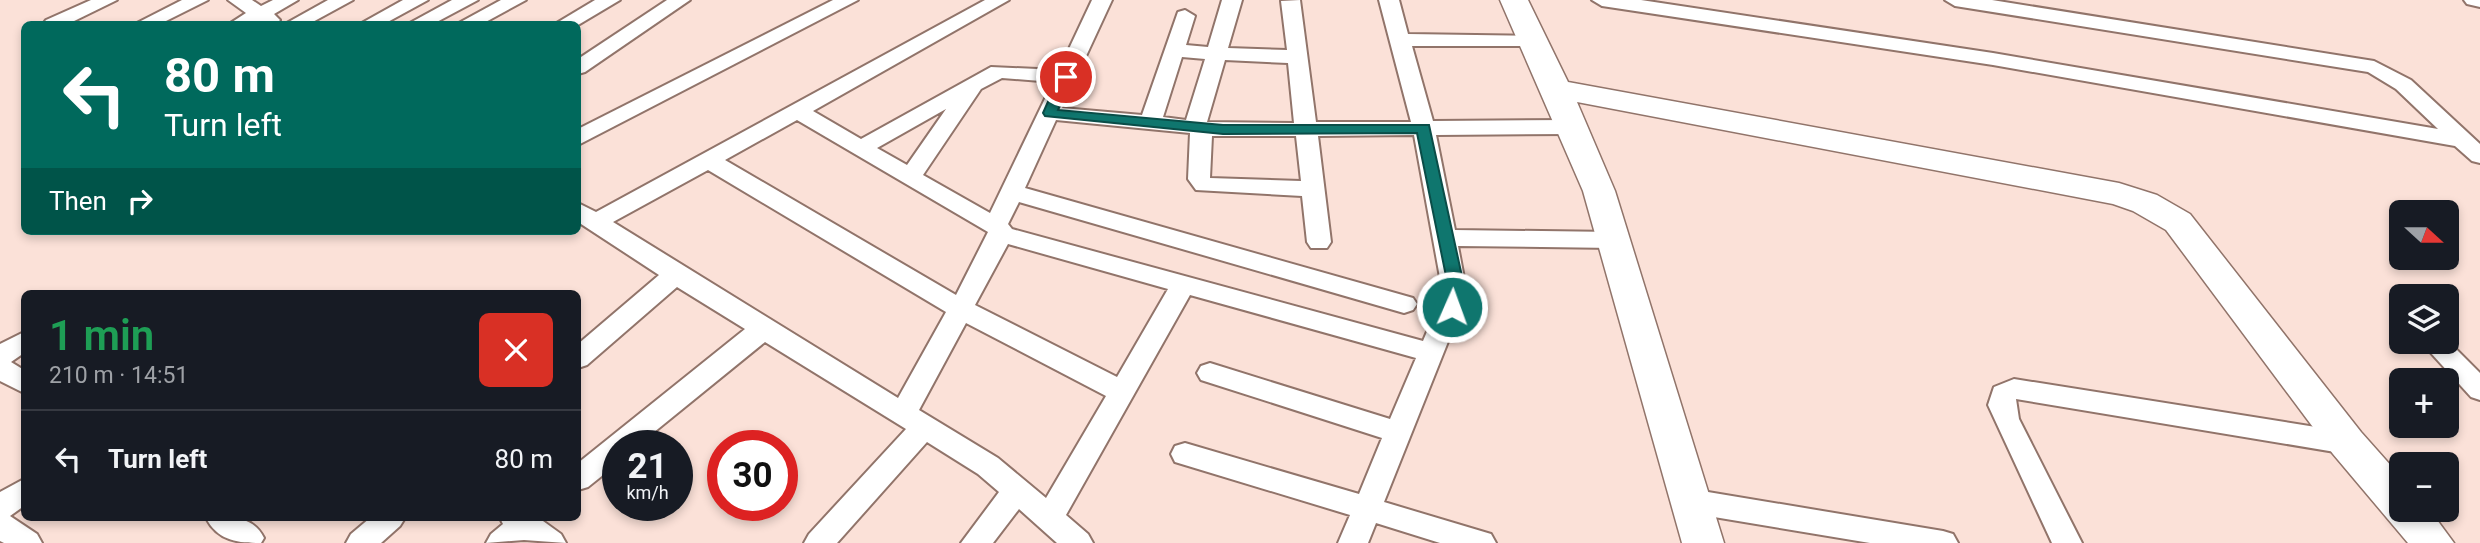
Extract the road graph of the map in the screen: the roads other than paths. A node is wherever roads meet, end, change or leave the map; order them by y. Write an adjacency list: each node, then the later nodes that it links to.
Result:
1 (107, 0): 24 (street)
2 (198, 0): 25 (street)
3 (238, 0): 23 (street)
4 (288, 0): 23 (street)
5 (344, 0): 26 (street)
6 (418, 0): 27 (street)
7 (468, 0): 28 (street)
8 (516, 0): 29 (street)
9 (610, 0): 30 (street)
10 (680, 0): 36 (street)
11 (848, 0): 47 (street)
12 (999, 0): 40 (street)
13 (1102, 0): 37 (street)
14 (1232, 0): 34 (street)
15 (1389, 0): 31 (street)
16 (1514, 0): 32 (street)
17 (1602, 0): 48 (street)
18 (1955, 0): 48 (street)
19 (2474, 0): 21 (street)
20 (1291, 1): 35 (street)
21 (2480, 1)
22 (1185, 16): 33 (street)
23 (269, 19)
24 (59, 21)
25 (152, 21)
26 (301, 21)
27 (376, 21)
28 (424, 21)
29 (473, 21)
30 (571, 21)
31 (1400, 40): 32 (street); 45 (street)
32 (1531, 40): 39 (street)
33 (1174, 51): 34 (street); 42 (street)
34 (1217, 53): 35 (street); 44 (street)
35 (1297, 57): 46 (street)
36 (581, 66)
37 (1066, 77): 38 (street); 41 (street)
38 (976, 82): 49 (street); 52 (street)
39 (1556, 89): 43 (street); 78 (street)
40 (798, 112): 49 (street); 51 (street)
41 (1050, 113): 42 (street); 54 (street)
42 (1150, 123): 44 (street)
43 (1570, 127): 45 (street); 58 (street)
44 (1198, 128): 46 (street); 53 (street)
45 (1424, 128): 46 (street); 57 (street)
46 (1308, 129): 53 (street)
47 (581, 136)
48 (2461, 140): 50 (street)
49 (861, 148): 52 (street)
50 (2480, 156)
51 (708, 160): 55 (street); 63 (street)
52 (911, 176): 56 (street)
53 (1314, 189): 59 (street)
54 (1012, 191): 56 (street); 62 (street)
55 (586, 216): 60 (street)
56 (999, 229): 61 (street); 63 (street)
57 (1446, 239): 58 (street); 66 (street)
58 (1614, 240): 84 (street)
59 (1319, 242)
60 (676, 274): 64 (street); 68 (street)
61 (1184, 284): 66 (street); 74 (street)
62 (1404, 304)
63 (961, 309): 74 (street); 75 (street)
64 (763, 328): 75 (street); 76 (street)
65 (21, 343): 69 (street)
66 (1432, 353): 77 (street)
67 (2445, 354): 73 (street)
68 (581, 355)
69 (0, 357)
70 (0, 368): 72 (street)
71 (1210, 373): 77 (street)
72 (21, 381)
73 (2480, 390)
74 (1122, 392): 92 (street)
75 (913, 420): 82 (street); 98 (street)
76 (638, 430)
77 (1399, 433): 86 (street)
78 (2347, 443): 83 (street); 104 (street)
79 (1185, 454): 86 (street)
80 (602, 459): 81 (street)
81 (581, 477)
82 (1017, 491): 92 (street); 99 (street)
83 (2389, 492)
84 (1690, 501): 102 (street); 103 (street)
85 (6, 506): 94 (street)
86 (1369, 508): 100 (street); 101 (street)
87 (225, 521): 93 (street)
88 (387, 521): 95 (street)
89 (522, 521): 96 (street)
90 (524, 521): 97 (street)
91 (2415, 522): 105 (street)
92 (1062, 534)
93 (249, 538)
94 (27, 543)
95 (361, 543)
96 (501, 543)
97 (551, 543)
98 (819, 543)
99 (975, 543)
100 (1353, 543)
101 (1481, 543)
102 (1703, 543)
103 (1943, 543)
104 (2067, 543)
105 (2433, 543)

